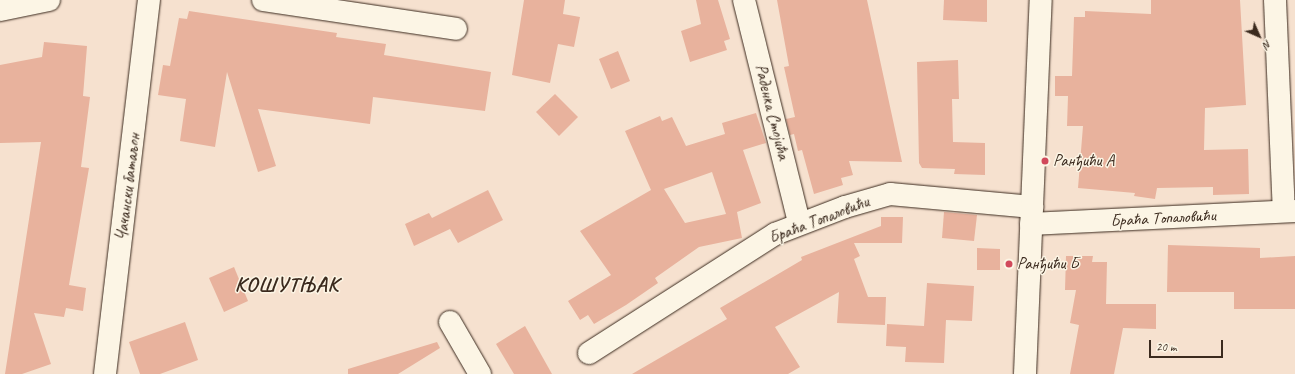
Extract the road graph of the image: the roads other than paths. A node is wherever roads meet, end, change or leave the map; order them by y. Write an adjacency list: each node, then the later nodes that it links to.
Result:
1 (49, 0): 7 (street)
2 (149, 0): 14 (street, Чачански батаљон)
3 (263, 0): 8 (street)
4 (744, 0): 11 (street, Раденка Стојића)
5 (1040, 0): 10 (street)
6 (1275, 0): 9 (street)
7 (0, 10)
8 (456, 29)
9 (1290, 211): 10 (street, Браћа Топаловићи)
10 (1032, 215): 11 (street, Браћа Топаловићи); 16 (street)
11 (799, 223): 13 (street, Браћа Топаловићи)
12 (450, 322): 15 (street)
13 (589, 353)
14 (105, 374)
15 (480, 374)
16 (1025, 374)

